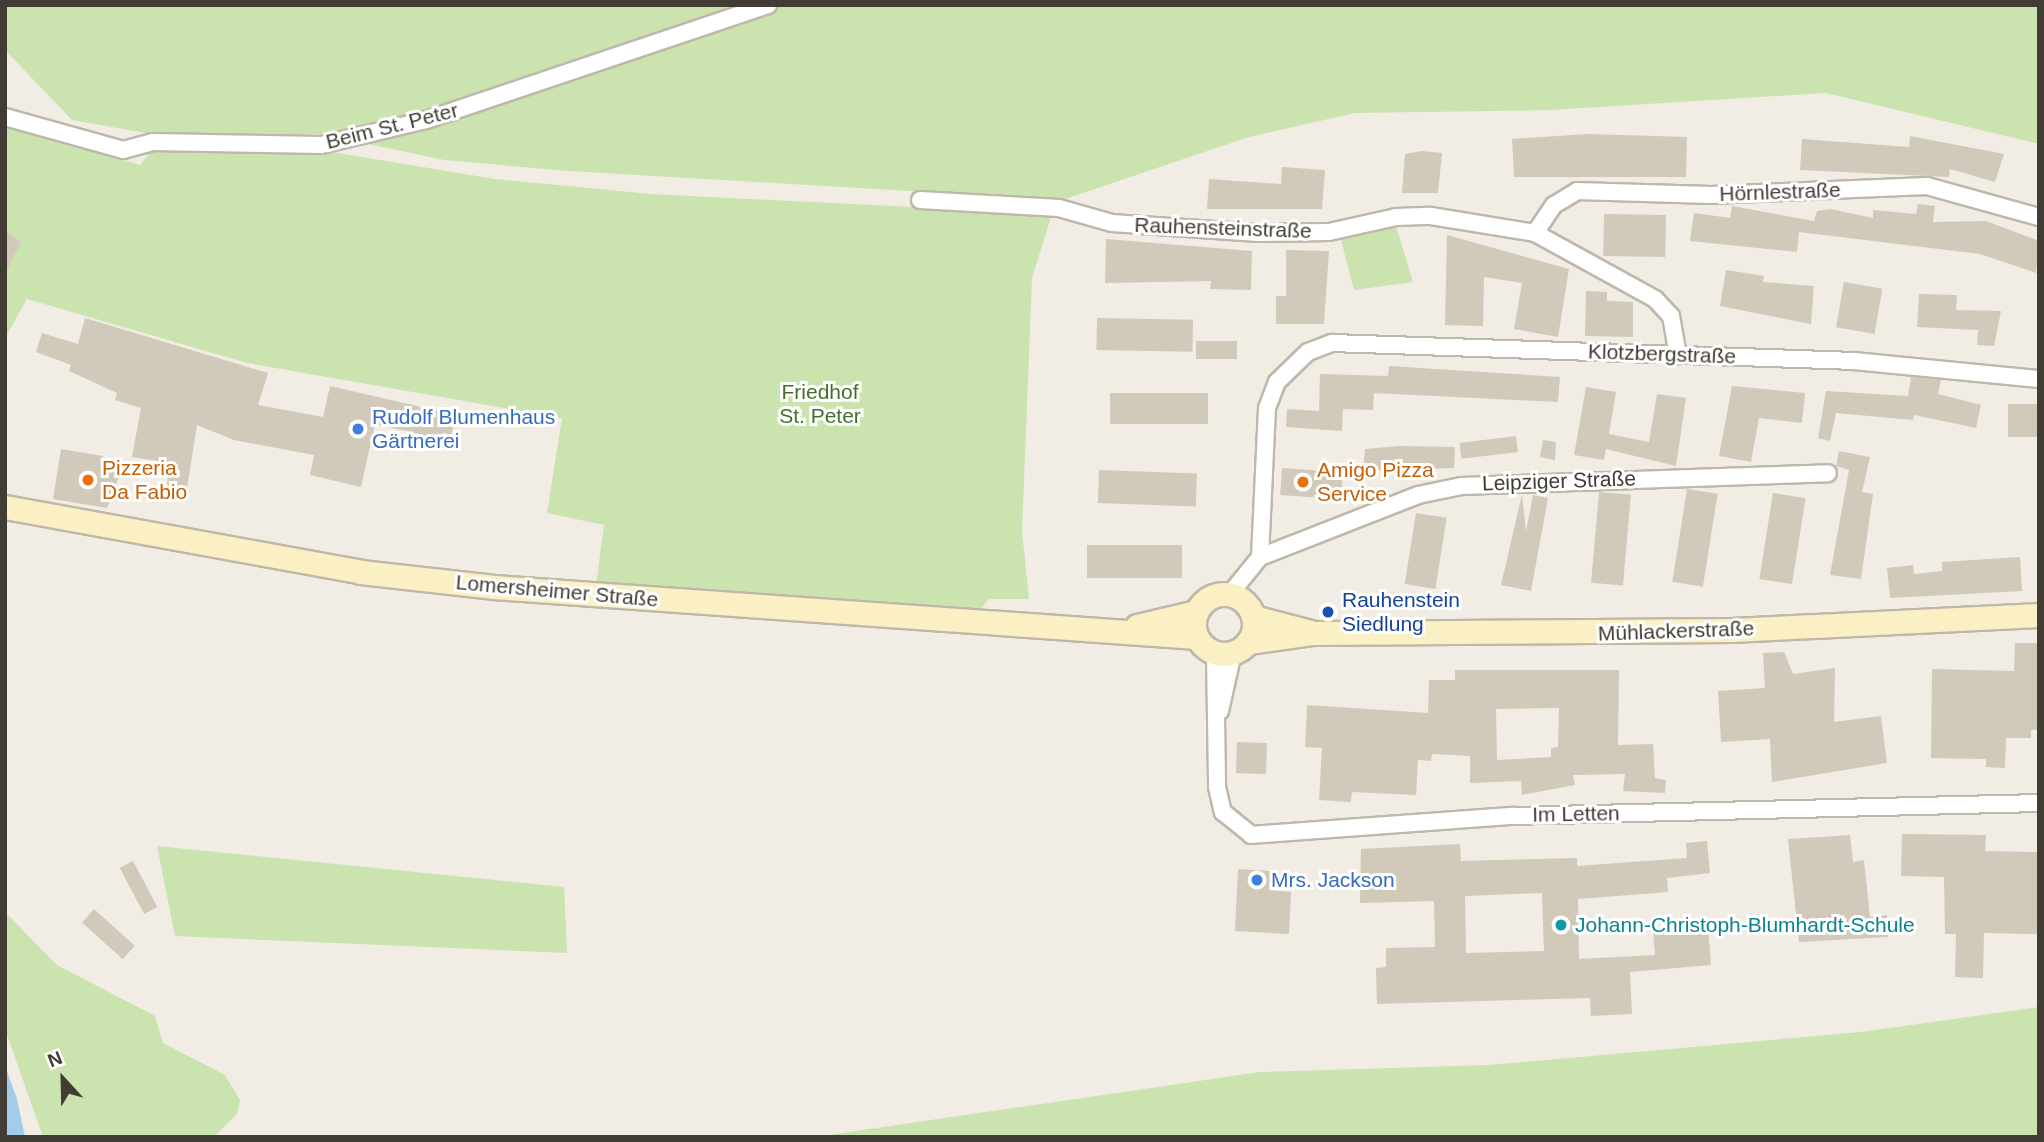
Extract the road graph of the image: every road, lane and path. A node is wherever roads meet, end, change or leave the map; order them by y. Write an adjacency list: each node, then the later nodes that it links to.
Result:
1 (768, 5): 2 (street, Beim St. Peter)
2 (5, 117)
3 (920, 200): 5 (street, Rauhensteinstraße)
4 (2039, 217): 5 (street, Hörnlestraße)
5 (1535, 233): 6 (street, Rauhensteinstraße)
6 (1678, 355): 7 (street, Klotzbergstraße); 10 (street, Klotzbergstraße)
7 (2039, 379)
8 (1828, 473): 10 (street, Leipziger Straße)
9 (5, 507): 15 (street, Lomersheimer Straße)
10 (1260, 557): 11 (street)
11 (1230, 594): 12 (street); 14 (street)
12 (1195, 612): 15 (street, Lomersheimer Straße); 17 (street)
13 (2039, 614): 16 (street, Mühlackerstraße)
14 (1253, 617): 16 (street, Mühlackerstraße); 18 (street)
15 (1115, 630): 17 (street, Lomersheimer Straße)
16 (1313, 633): 18 (street, Mühlackerstraße)
17 (1196, 637): 18 (street)
18 (1232, 649): 19 (street, Im Letten)
19 (2039, 803)

